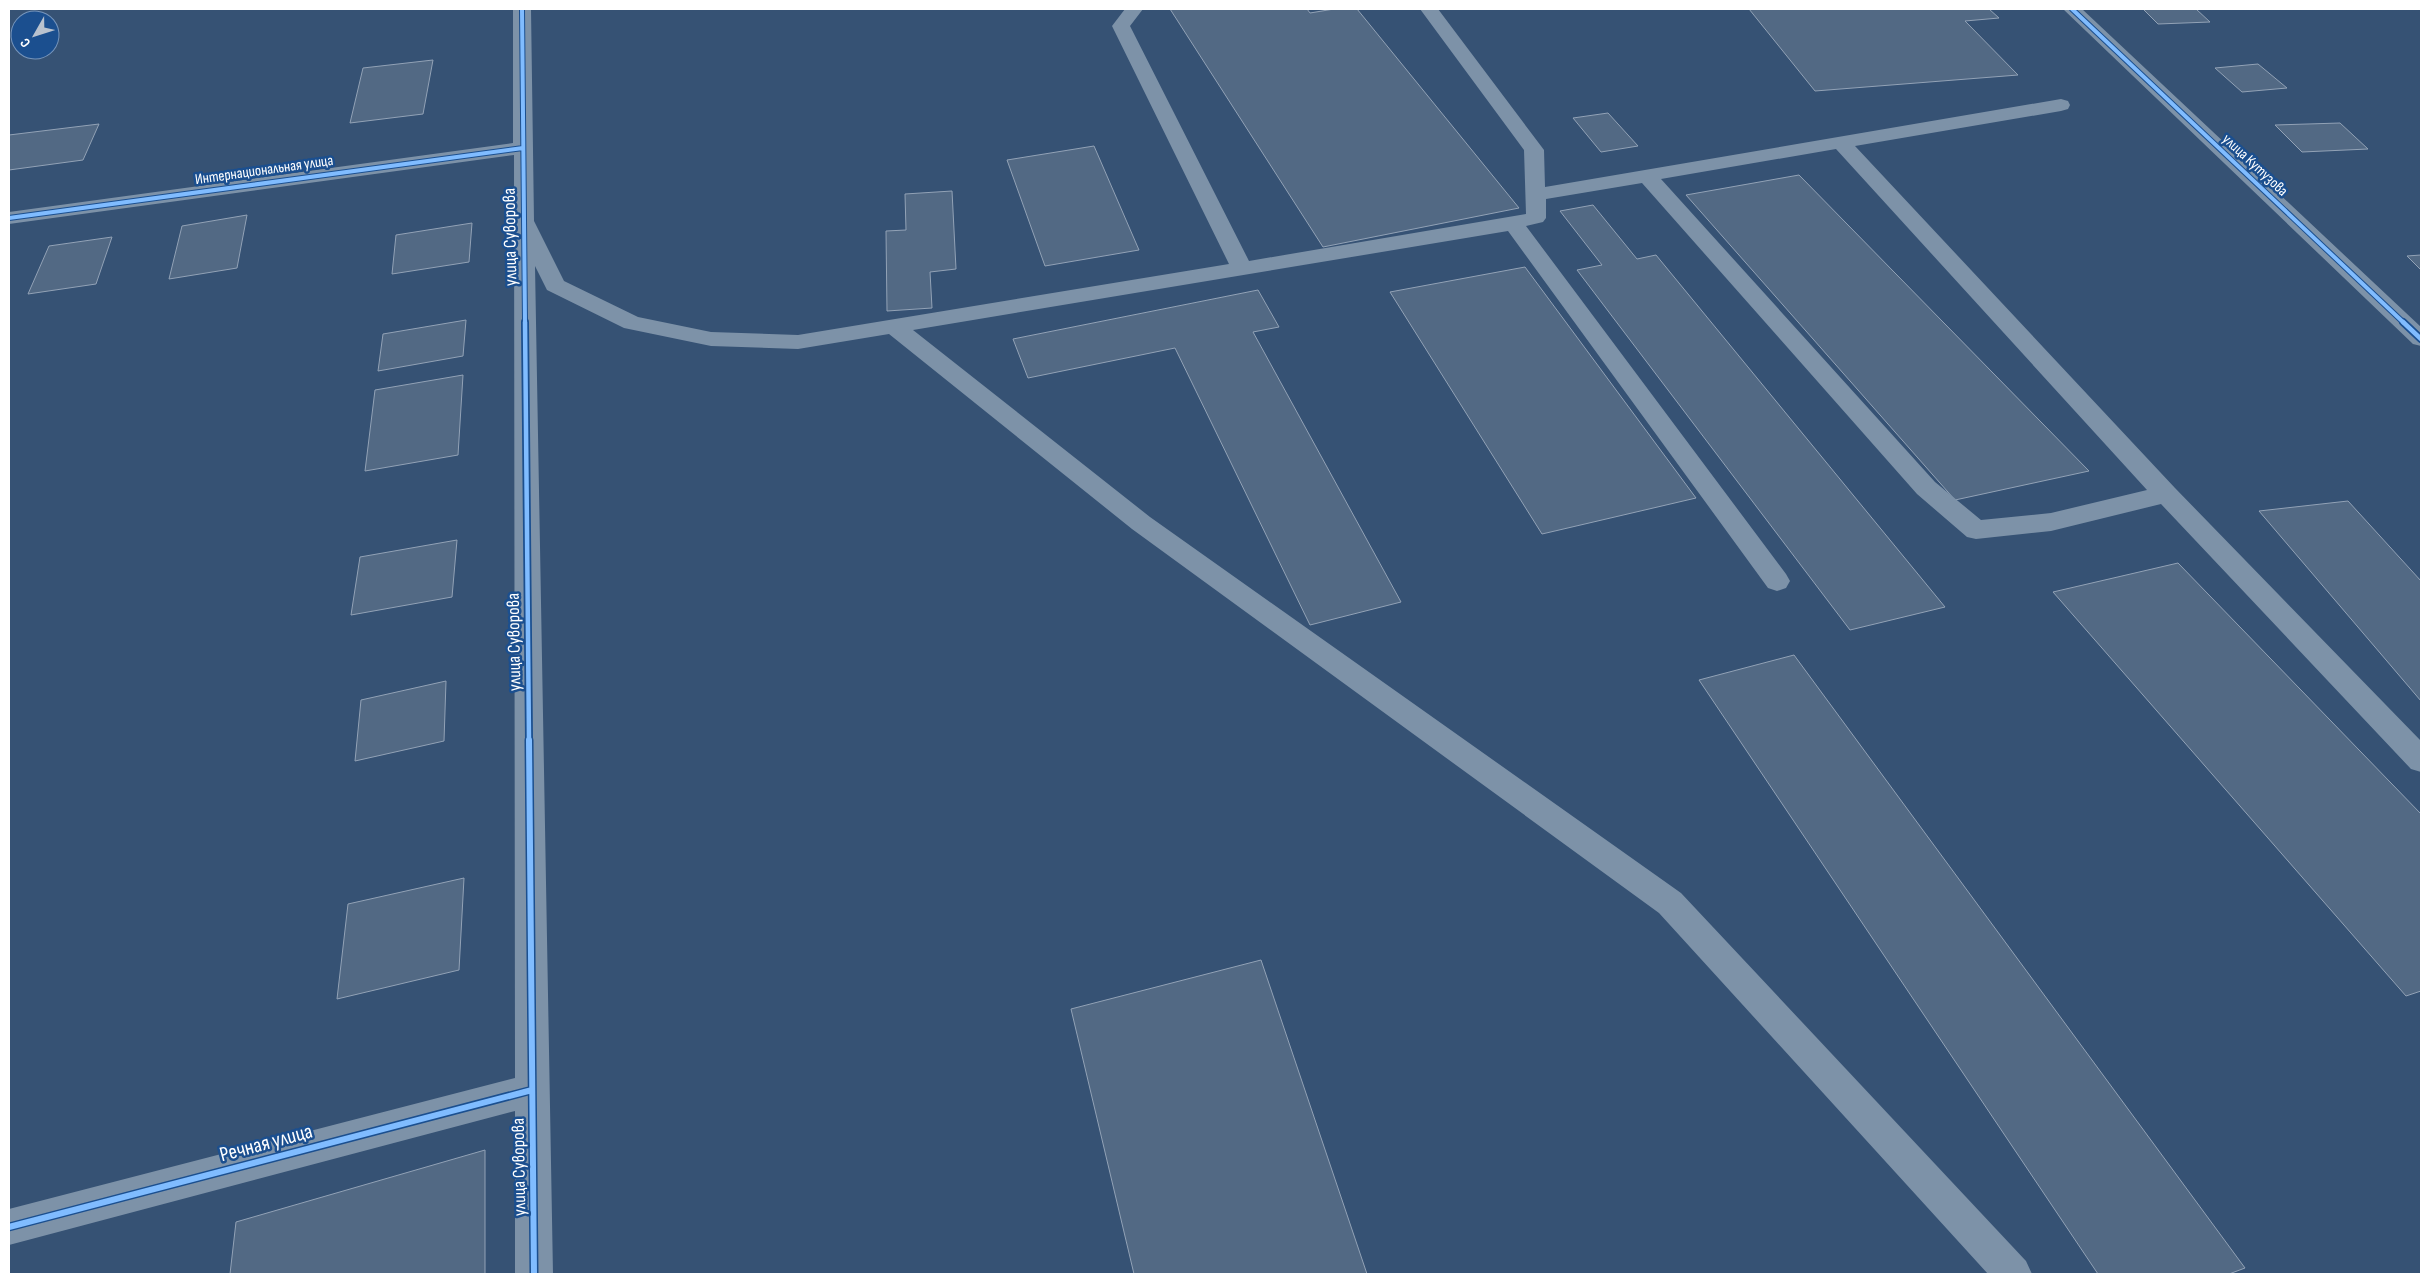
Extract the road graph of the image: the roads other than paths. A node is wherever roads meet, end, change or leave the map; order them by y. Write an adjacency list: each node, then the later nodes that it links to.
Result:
1 (522, 9): 7 (street, улица Суворова)
2 (1134, 9): 13 (street)
3 (1429, 9): 9 (street)
4 (2072, 9): 15 (street, улица Кутузова)
5 (2061, 105): 6 (street)
6 (1840, 142): 8 (street); 16 (street)
7 (523, 148): 10 (street, Интернациональная улица); 11 (street, улица Суворова)
8 (1647, 176): 9 (street); 16 (street)
9 (1536, 195): 12 (street)
10 (9, 218)
11 (524, 221): 14 (street); 19 (street, улица Суворова)
12 (1512, 223): 13 (street); 17 (street)
13 (1242, 269): 14 (street)
14 (893, 326): 22 (street)
15 (2421, 339)
16 (2166, 494): 18 (street)
17 (1777, 581)
18 (2421, 760)
19 (532, 1090): 20 (street, Речная улица); 21 (street, улица Суворова)
20 (9, 1227)
21 (534, 1274)
22 (2013, 1274)

